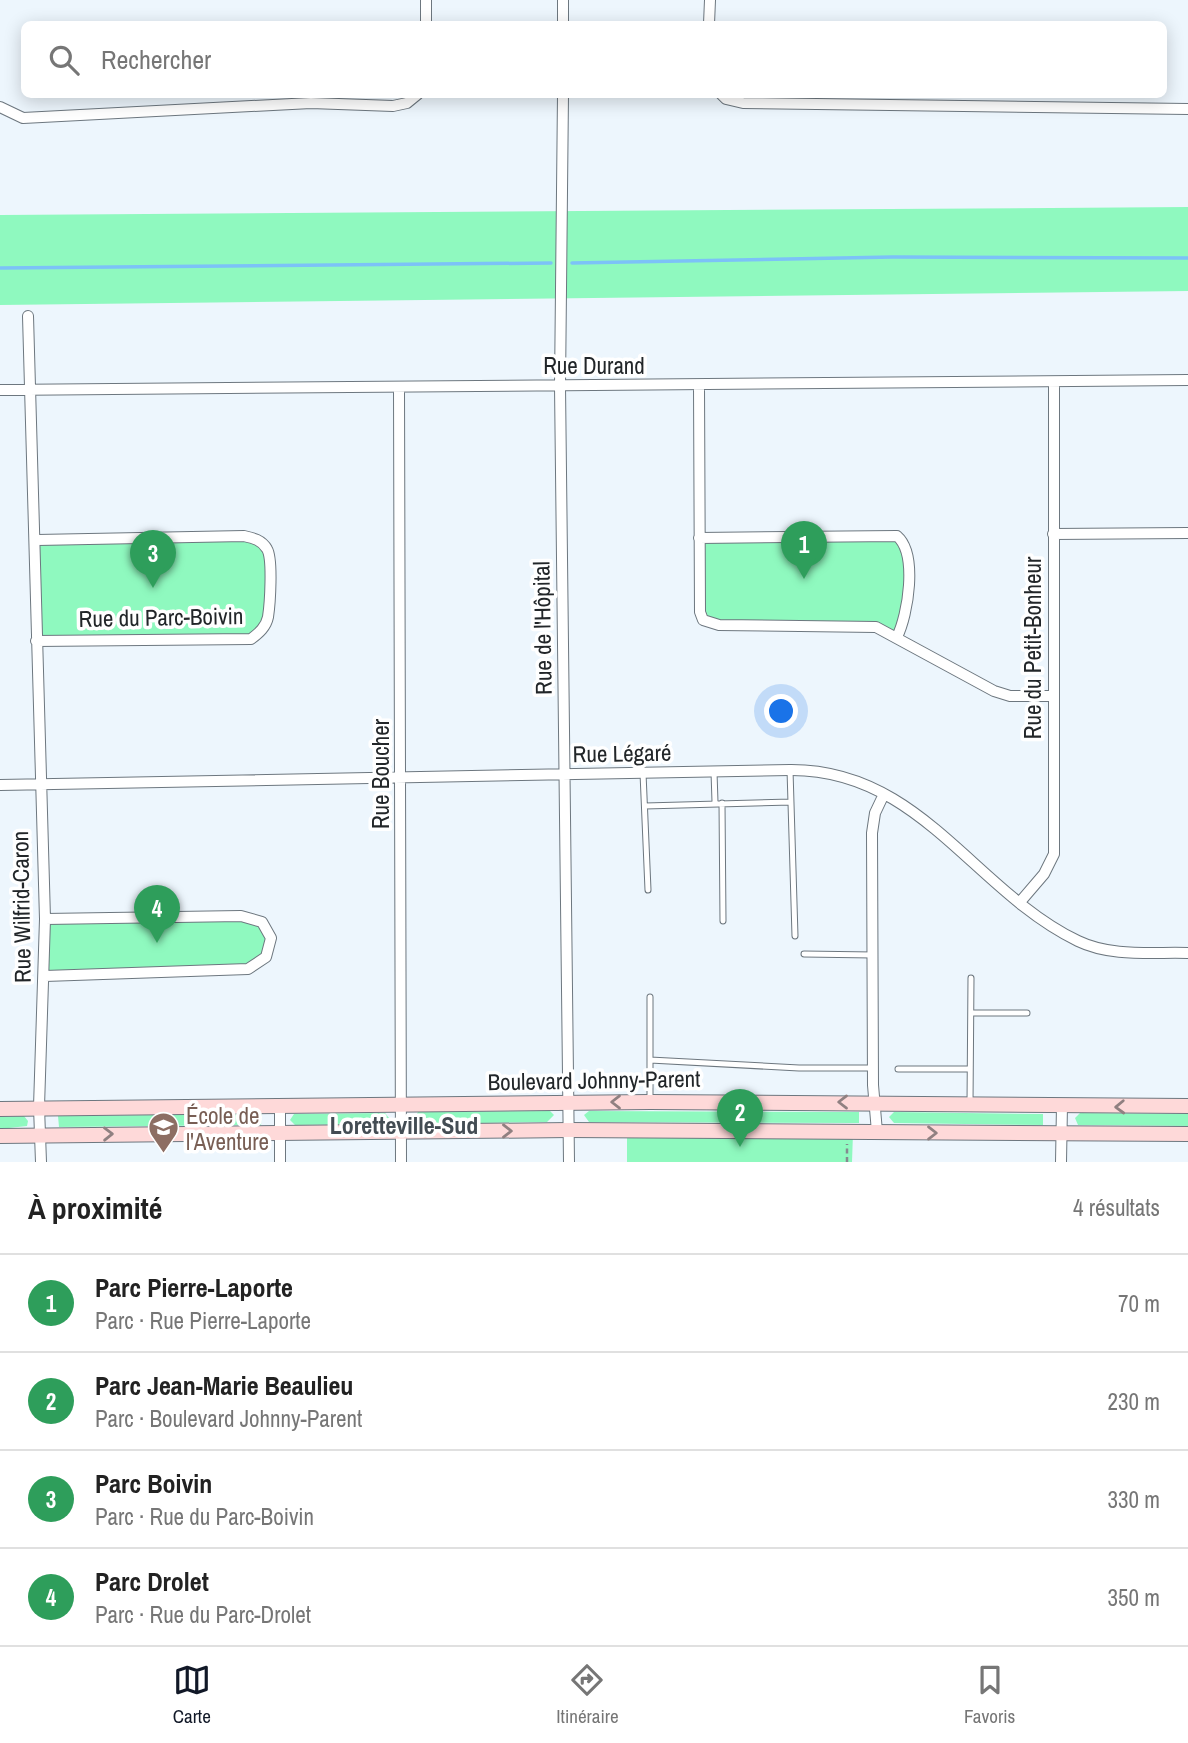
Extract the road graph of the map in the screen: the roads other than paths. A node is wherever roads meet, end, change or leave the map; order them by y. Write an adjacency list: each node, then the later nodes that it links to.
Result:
1 (426, 0): 4 (street)
2 (563, 0): 5 (street)
3 (710, 0): 6 (street)
4 (426, 21)
5 (563, 21)
6 (709, 21)
7 (413, 98): 10 (street)
8 (563, 98): 15 (street, Rue de l'Hôpital)
9 (725, 98): 11 (street)
10 (0, 107)
11 (1188, 109)
12 (28, 316): 18 (street, Rue Wilfrid-Caron)
13 (1188, 380): 14 (street, Rue Durand)
14 (1054, 383): 16 (street, Rue Durand); 21 (street, Rue du Petit-Bonheur)
15 (560, 386): 16 (street, Rue Durand); 17 (street, Rue Durand); 30 (street, Rue de l'Hôpital)
16 (699, 386): 22 (street)
17 (400, 387): 18 (street, Rue Durand); 31 (street, Rue Boucher)
18 (29, 389): 19 (street, Rue Durand); 23 (street, Rue Wilfrid-Caron)
19 (0, 390)
20 (1188, 533): 21 (street)
21 (1053, 534): 26 (street, Rue du Petit-Bonheur)
22 (699, 538): 24 (street); 24 (street)
23 (37, 540): 25 (street, Rue Wilfrid-Caron); 25 (street, Rue du Parc-Boivin)
24 (897, 637): 26 (street)
25 (36, 640): 32 (street, Rue Wilfrid-Caron)
26 (1053, 696): 39 (street, Rue du Petit-Bonheur)
27 (790, 770): 28 (street, Rue Légaré); 34 (street, Rue Légaré); 36 (lane)
28 (714, 772): 29 (street, Rue Légaré); 35 (lane)
29 (643, 773): 30 (street, Rue Légaré); 37 (lane)
30 (564, 775): 31 (street, Rue Légaré); 57 (street, Rue de l'Hôpital)
31 (402, 778): 32 (street, Rue Légaré); 59 (street, Rue Boucher)
32 (40, 784): 33 (street, Rue Légaré); 40 (street, Rue Wilfrid-Caron)
33 (0, 785)
34 (884, 794): 39 (street, Rue Légaré); 45 (street)
35 (718, 802): 36 (lane); 37 (lane); 41 (lane)
36 (791, 802): 42 (lane)
37 (645, 806): 38 (lane)
38 (648, 890)
39 (1020, 902): 43 (street, Rue Légaré)
40 (45, 919): 46 (street, Rue Wilfrid-Caron); 46 (street)
41 (723, 921)
42 (795, 936)
43 (1188, 953)
44 (804, 954): 45 (lane)
45 (873, 955): 52 (street)
46 (45, 976): 63 (street, Rue Wilfrid-Caron)
47 (971, 978): 49 (lane)
48 (650, 997): 51 (lane)
49 (971, 1013): 50 (lane); 54 (lane)
50 (1027, 1013)
51 (650, 1060): 52 (lane); 55 (lane)
52 (874, 1068): 56 (street)
53 (898, 1069): 54 (lane)
54 (970, 1069): 58 (lane)
55 (650, 1101): 56 (street, Boulevard Johnny-Parent, one-way to 55); 57 (street, Boulevard Johnny-Parent, one-way to 57)
56 (875, 1102): 58 (street, Boulevard Johnny-Parent); 67 (street)
57 (568, 1103): 59 (street, Boulevard Johnny-Parent); 65 (street, Rue de l'Hôpital)
58 (970, 1104): 60 (street, Boulevard Johnny-Parent)
59 (401, 1105): 61 (street, Boulevard Johnny-Parent); 66 (street, Rue Boucher)
60 (1062, 1105): 62 (street, Boulevard Johnny-Parent, one-way to 60); 69 (street)
61 (279, 1106): 63 (street, Boulevard Johnny-Parent); 68 (street)
62 (1188, 1106)
63 (39, 1107): 64 (street, Boulevard Johnny-Parent); 71 (street, Rue Wilfrid-Caron)
64 (0, 1109)
65 (569, 1130): 66 (street, one-way to 65); 67 (street); 76 (street, Rue de l'Hôpital)
66 (400, 1132): 68 (street); 75 (street, Rue Boucher)
67 (877, 1132): 69 (street, one-way to 69)
68 (280, 1133): 71 (street, one-way to 68); 74 (street)
69 (1061, 1133): 70 (street); 77 (street)
70 (1188, 1134)
71 (40, 1135): 72 (street); 73 (street, Rue Wilfrid-Caron)
72 (0, 1136)
73 (41, 1162)
74 (280, 1162)
75 (401, 1162)
76 (569, 1162)
77 (1061, 1162)

